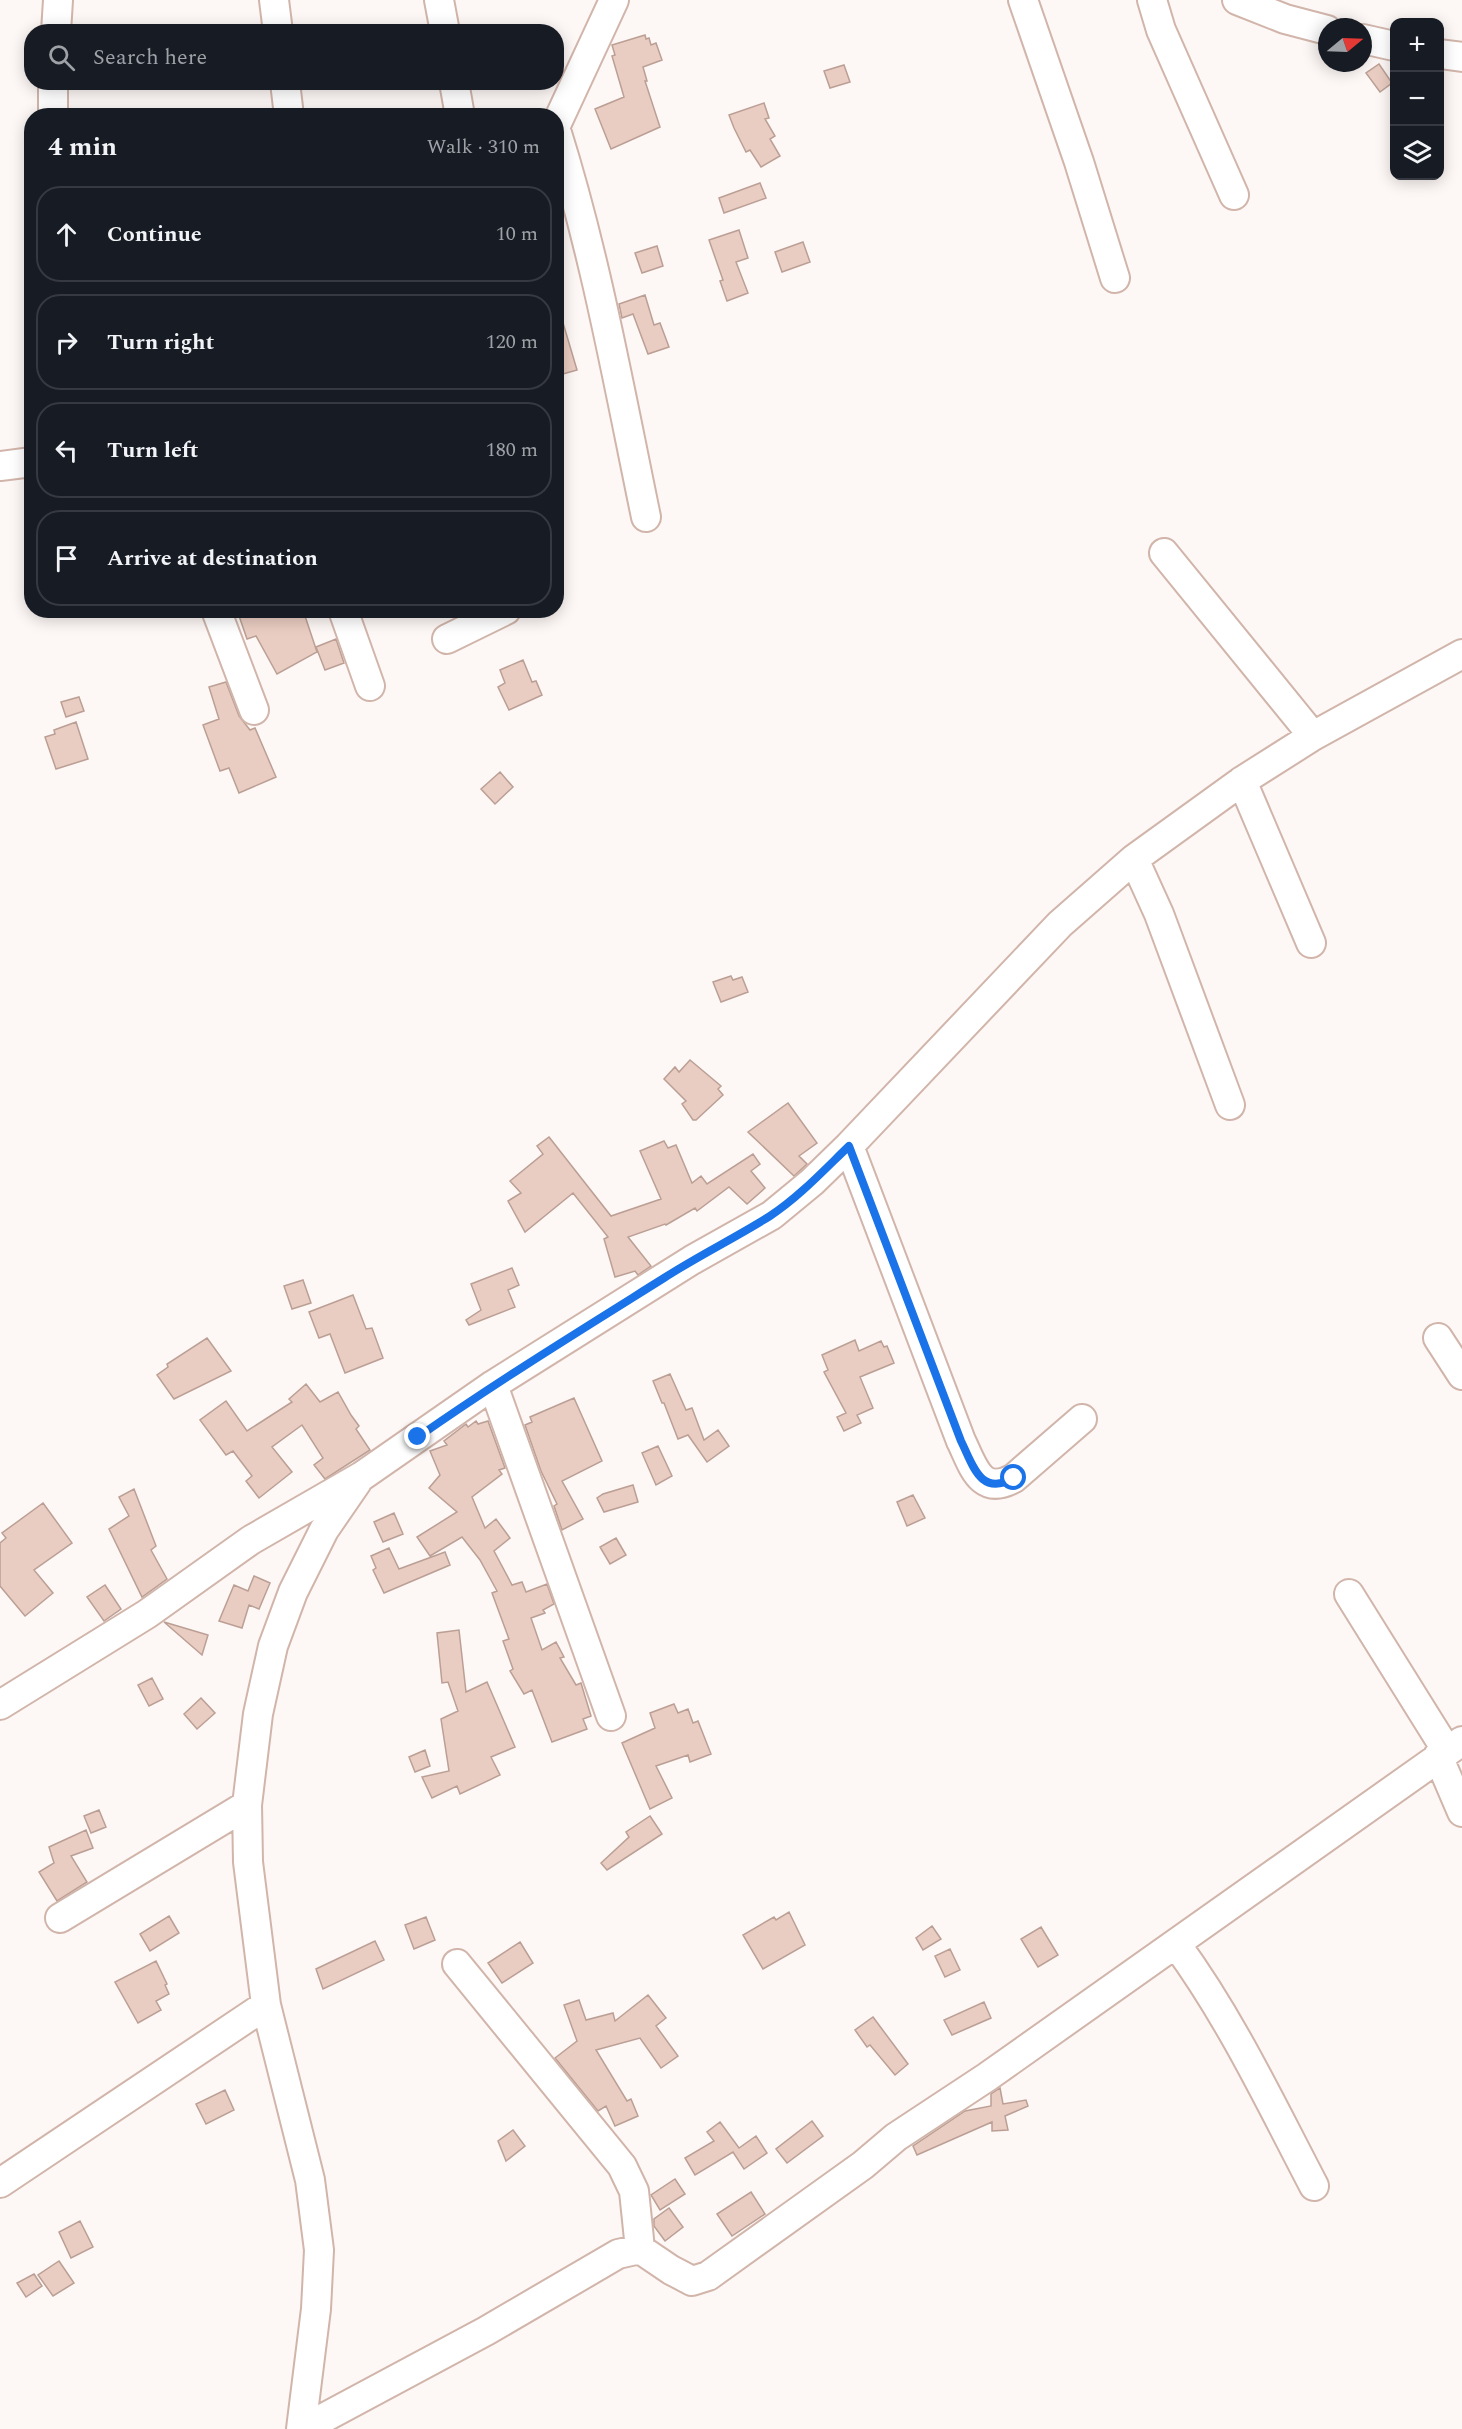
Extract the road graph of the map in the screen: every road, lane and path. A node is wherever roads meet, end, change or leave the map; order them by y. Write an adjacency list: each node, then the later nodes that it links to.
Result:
1 (58, 0): 8 (street)
2 (274, 0): 9 (street)
3 (439, 0): 10 (street)
4 (614, 0): 22 (street)
5 (1023, 0): 25 (street)
6 (1152, 0): 24 (street)
7 (1237, 0): 11 (street)
8 (56, 24)
9 (277, 24)
10 (444, 24)
11 (1318, 28)
12 (1372, 41): 13 (street)
13 (1390, 45)
14 (1444, 55): 15 (street)
15 (1462, 57)
16 (53, 90): 19 (street)
17 (286, 90): 20 (street)
18 (455, 90): 21 (street)
19 (53, 108)
20 (288, 108)
21 (459, 108)
22 (564, 108)
23 (564, 155): 28 (street)
24 (1234, 195)
25 (1115, 278)
26 (24, 463): 27 (street)
27 (0, 466)
28 (646, 517)
29 (1164, 554): 37 (street)
30 (219, 618): 36 (street)
31 (346, 618): 35 (street)
32 (490, 618): 33 (street)
33 (447, 639)
34 (1462, 654): 37 (street)
35 (370, 686)
36 (254, 710)
37 (1313, 735): 38 (street)
38 (1242, 781): 39 (street); 40 (street)
39 (1134, 859): 41 (street); 42 (street)
40 (1311, 943)
41 (1230, 1105)
42 (849, 1146): 45 (street); 46 (street)
43 (1438, 1338): 44 (street)
44 (1462, 1375)
45 (493, 1385): 47 (street); 50 (street)
46 (1082, 1419)
47 (362, 1476): 49 (street); 52 (street)
48 (1349, 1594): 51 (street)
49 (0, 1705)
50 (611, 1716)
51 (1449, 1749): 53 (street); 55 (street)
52 (247, 1805): 54 (street); 57 (street)
53 (1462, 1812)
54 (60, 1918)
55 (1176, 1944): 59 (street); 60 (street)
56 (457, 1964): 60 (street)
57 (266, 2005): 58 (street); 61 (street)
58 (0, 2183)
59 (1314, 2187)
60 (640, 2248): 61 (street)
61 (302, 2429)

